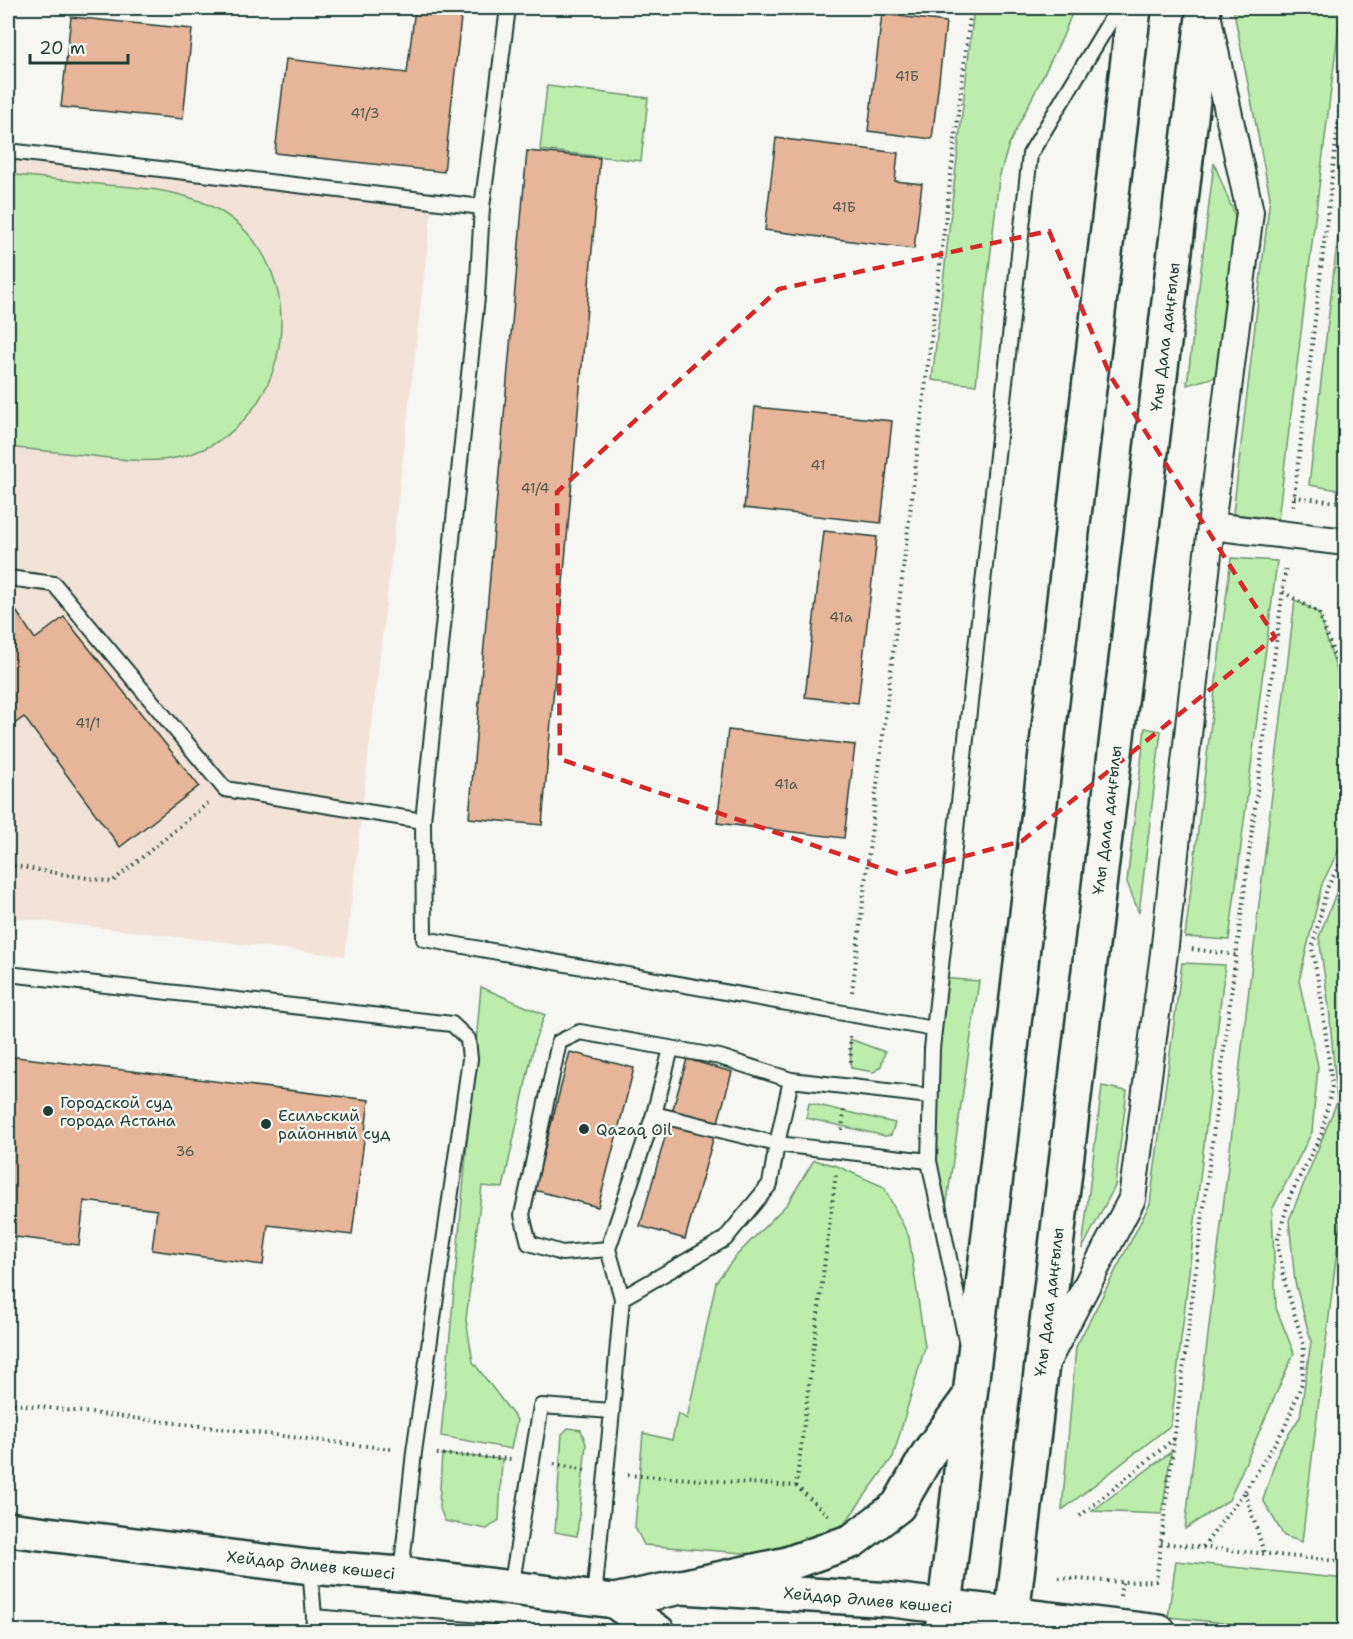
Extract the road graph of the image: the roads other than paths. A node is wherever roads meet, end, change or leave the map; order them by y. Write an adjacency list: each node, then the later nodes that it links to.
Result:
1 (508, 8): 6 (lane)
2 (1118, 8): 12 (lane)
3 (1134, 8): 22 (main road)
4 (1205, 8): 7 (street); 21 (main road, Ұлы Дала даңғылы)
5 (8, 151): 6 (lane)
6 (482, 207): 10 (lane)
7 (1211, 526): 8 (street); 21 (street)
8 (1346, 542)
9 (8, 578): 10 (lane)
10 (423, 821): 12 (lane)
11 (8, 974): 28 (lane)
12 (934, 1029): 15 (lane)
13 (671, 1049): 14 (lane); 16 (lane); 19 (lane)
14 (791, 1080): 15 (lane); 17 (lane)
15 (930, 1095): 18 (lane)
16 (654, 1114): 17 (lane); 19 (lane)
17 (777, 1144): 18 (lane); 20 (lane)
18 (929, 1161): 22 (lane)
19 (608, 1249): 20 (lane)
20 (622, 1298): 23 (lane)
21 (1040, 1374): 34 (main road, Ұлы Дала даңғылы)
22 (972, 1385): 29 (main road); 33 (main road)
23 (612, 1411): 30 (lane); 31 (lane)
24 (1346, 1435): 25 (lane)
25 (1346, 1448)
26 (8, 1529): 27 (main road, Хейдар Әлиев көшесі)
27 (310, 1567): 28 (main road, Хейдар Әлиев көшесі); 32 (lane)
28 (400, 1574): 30 (main road, Хейдар Әлиев көшесі)
29 (681, 1587): 31 (main road, Хейдар Әлиев көшесі); 33 (main road, Хейдар Әлиев көшесі)
30 (511, 1588): 31 (main road, Хейдар Әлиев көшесі)
31 (604, 1600): 37 (main road, Хейдар Әлиев көшесі)
32 (314, 1617): 35 (lane); 36 (lane)
33 (944, 1619): 34 (main road, Хейдар Әлиев көшесі)
34 (1011, 1623): 38 (main road, Хейдар Әлиев көшесі)
35 (313, 1632)
36 (492, 1632)
37 (658, 1632)
38 (1159, 1632)

